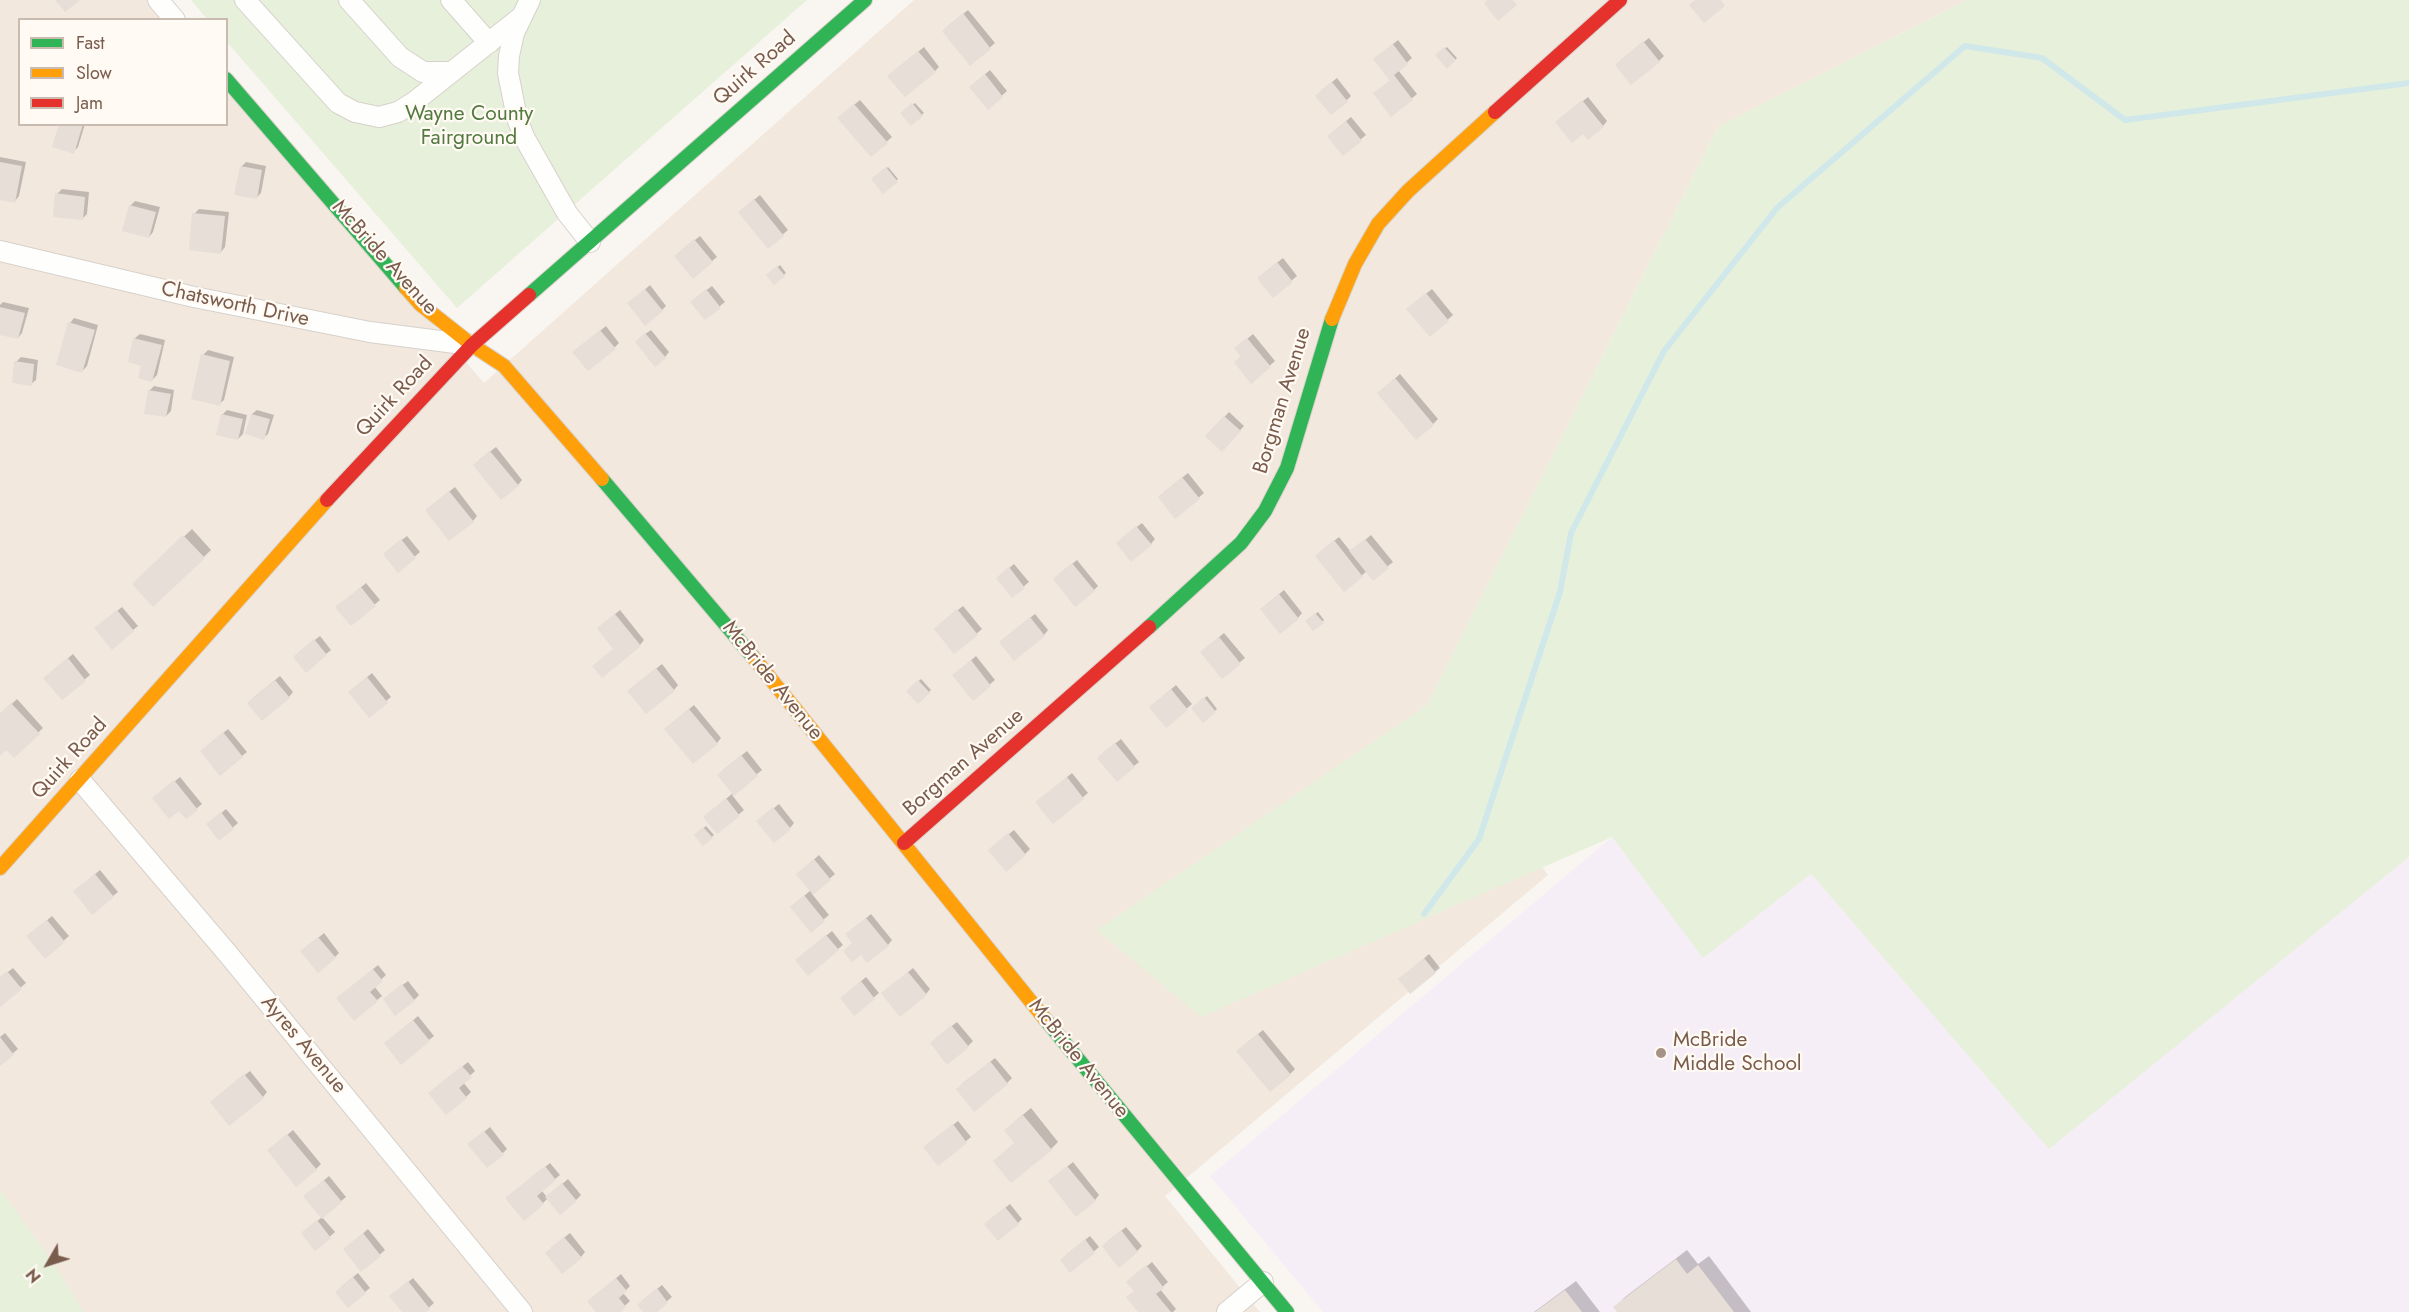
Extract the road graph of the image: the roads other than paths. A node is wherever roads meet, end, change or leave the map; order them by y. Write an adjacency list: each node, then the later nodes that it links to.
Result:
1 (158, 0): 8 (street)
2 (245, 0): 10 (street)
3 (349, 0): 10 (street)
4 (451, 0): 9 (street)
5 (865, 0): 12 (street, Quirk Road)
6 (1620, 0): 16 (street, Borgman Avenue)
7 (525, 8): 9 (street); 12 (street)
8 (173, 18)
9 (489, 43): 10 (street)
10 (452, 72)
11 (228, 81): 14 (street, McBride Avenue)
12 (591, 242): 14 (street, Quirk Road)
13 (0, 251): 14 (street, Chatsworth Drive)
14 (472, 345): 15 (street, Quirk Road); 16 (street, McBride Avenue)
15 (80, 780): 17 (street, Quirk Road); 19 (street, Ayres Avenue)
16 (904, 843): 18 (street, McBride Avenue)
17 (0, 868)
18 (1263, 1282): 20 (street); 21 (street, McBride Avenue)
19 (522, 1312)
20 (1227, 1312)
21 (1287, 1312)

